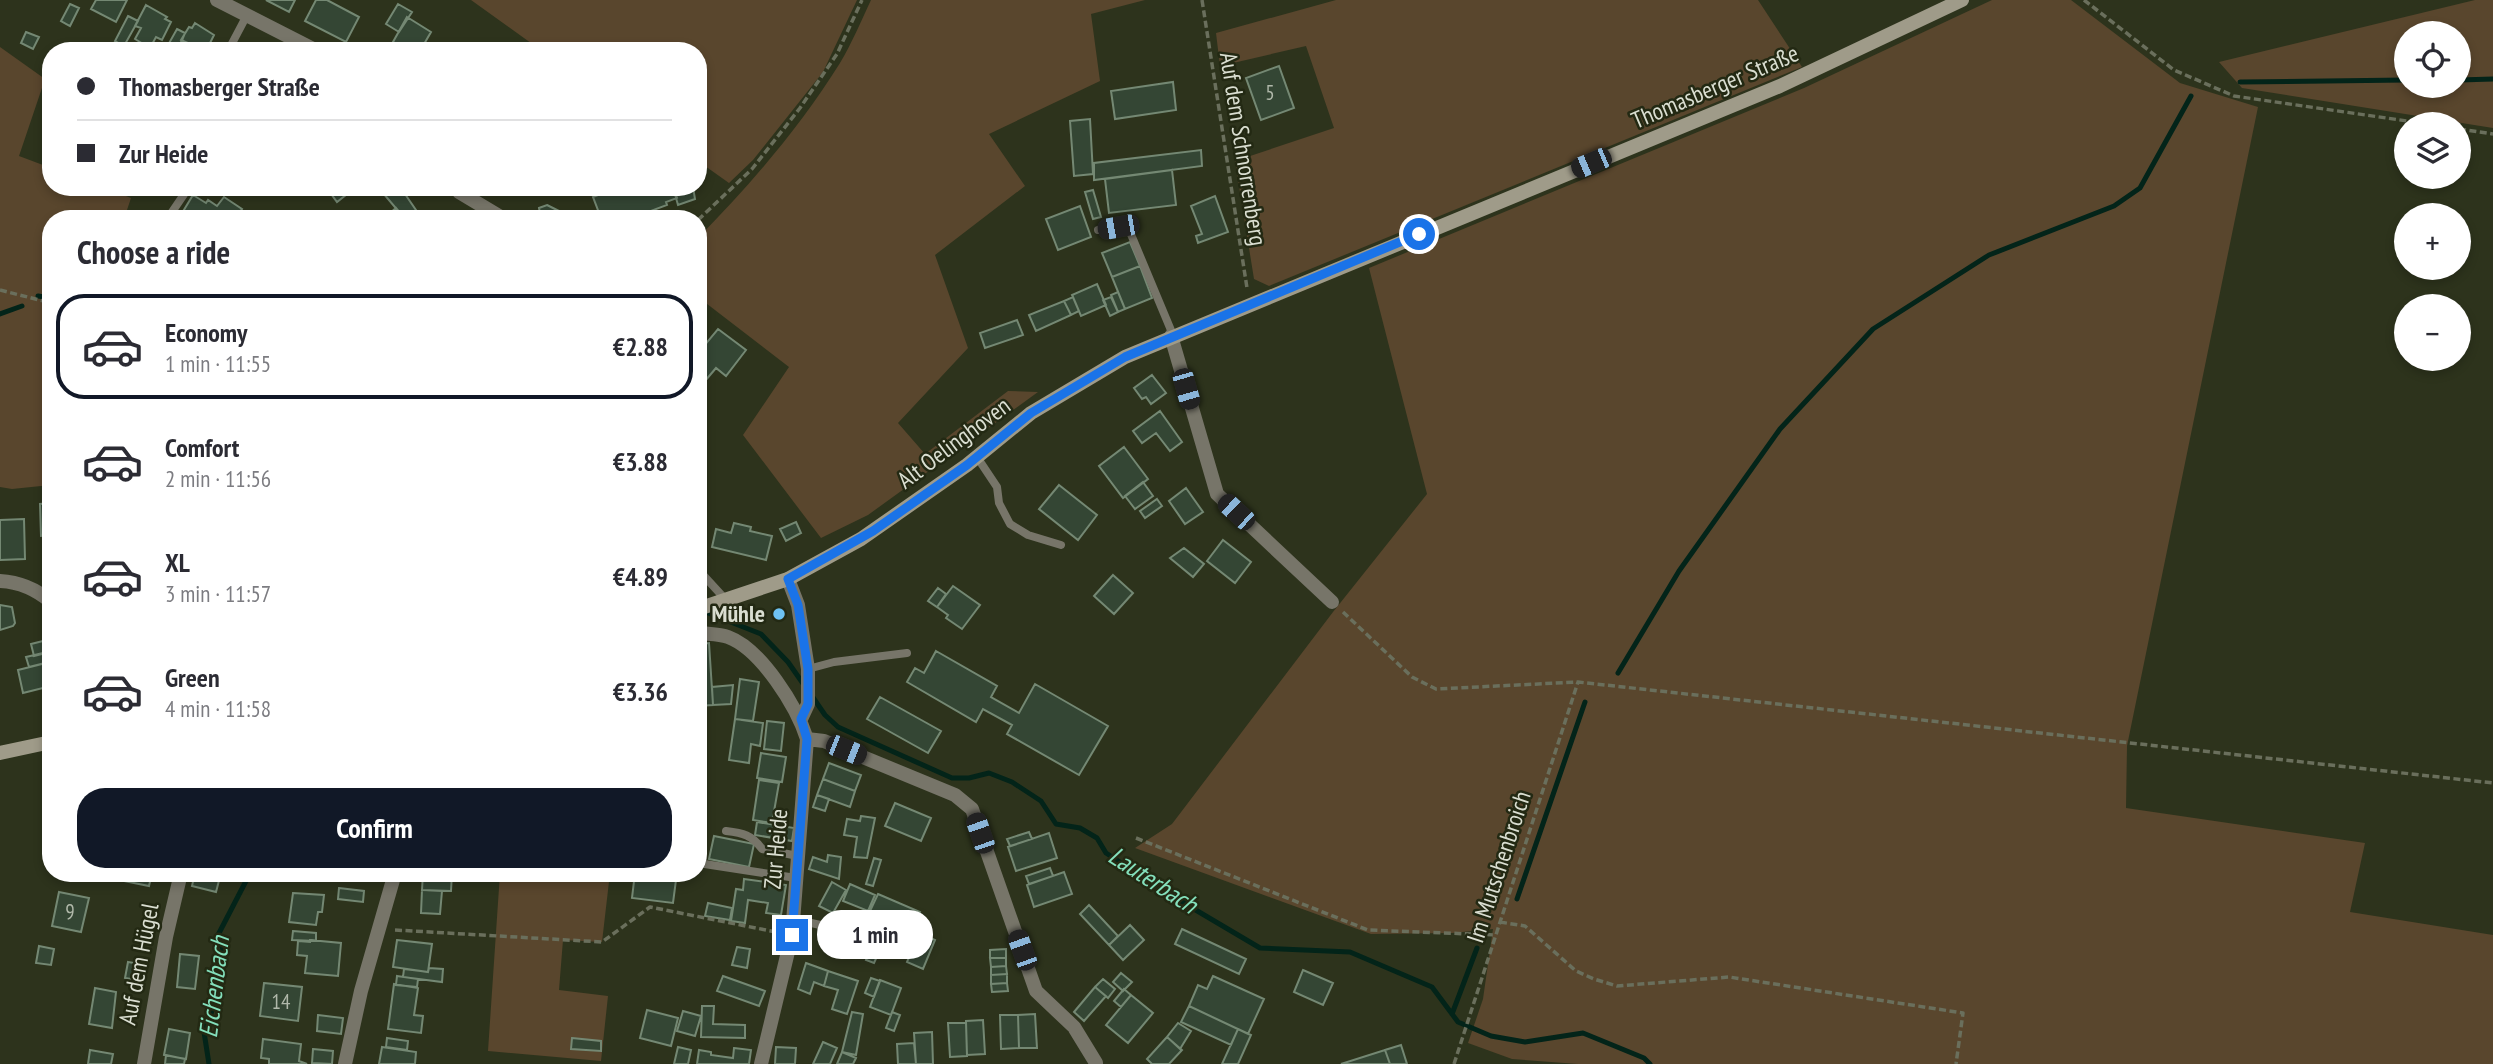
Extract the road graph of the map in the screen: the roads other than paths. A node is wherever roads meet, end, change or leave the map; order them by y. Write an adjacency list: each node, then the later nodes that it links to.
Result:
1 (217, 0): 3 (street)
2 (1962, 0): 9 (main road, Thomasberger Straße)
3 (247, 15): 4 (lane); 5 (street)
4 (233, 42)
5 (288, 42)
6 (467, 196): 7 (street)
7 (489, 210)
8 (1098, 230): 10 (lane)
9 (1250, 304): 10 (main road, Alt Oelinghoven)
10 (1172, 336): 11 (main road, Alt Oelinghoven); 18 (street)
11 (977, 457): 12 (lane); 14 (main road, Alt Oelinghoven)
12 (1061, 545)
13 (707, 579): 17 (lane)
14 (788, 579): 17 (main road, Alt Oelinghoven); 22 (street)
15 (0, 582): 16 (street)
16 (42, 595)
17 (726, 600): 19 (main road, Alt Oelinghoven)
18 (1332, 602)
19 (707, 606)
20 (707, 634): 23 (street, Zur Heide)
21 (906, 653): 22 (lane)
22 (808, 669): 23 (street)
23 (801, 719): 24 (street, Zur Heide)
24 (807, 739): 28 (street, Zur Heide); 39 (street)
25 (42, 744): 26 (main road)
26 (0, 753)
27 (726, 831): 28 (lane)
28 (798, 856): 30 (street, Zur Heide)
29 (707, 864): 30 (lane)
30 (796, 878): 33 (street, Zur Heide)
31 (179, 882): 35 (street, Auf dem Hügel)
32 (392, 882): 36 (street)
33 (793, 919): 34 (lane); 37 (street, Zur Heide)
34 (875, 937)
35 (144, 1064)
36 (345, 1064)
37 (761, 1064)
38 (1082, 1064): 39 (street)
39 (1098, 1064)

